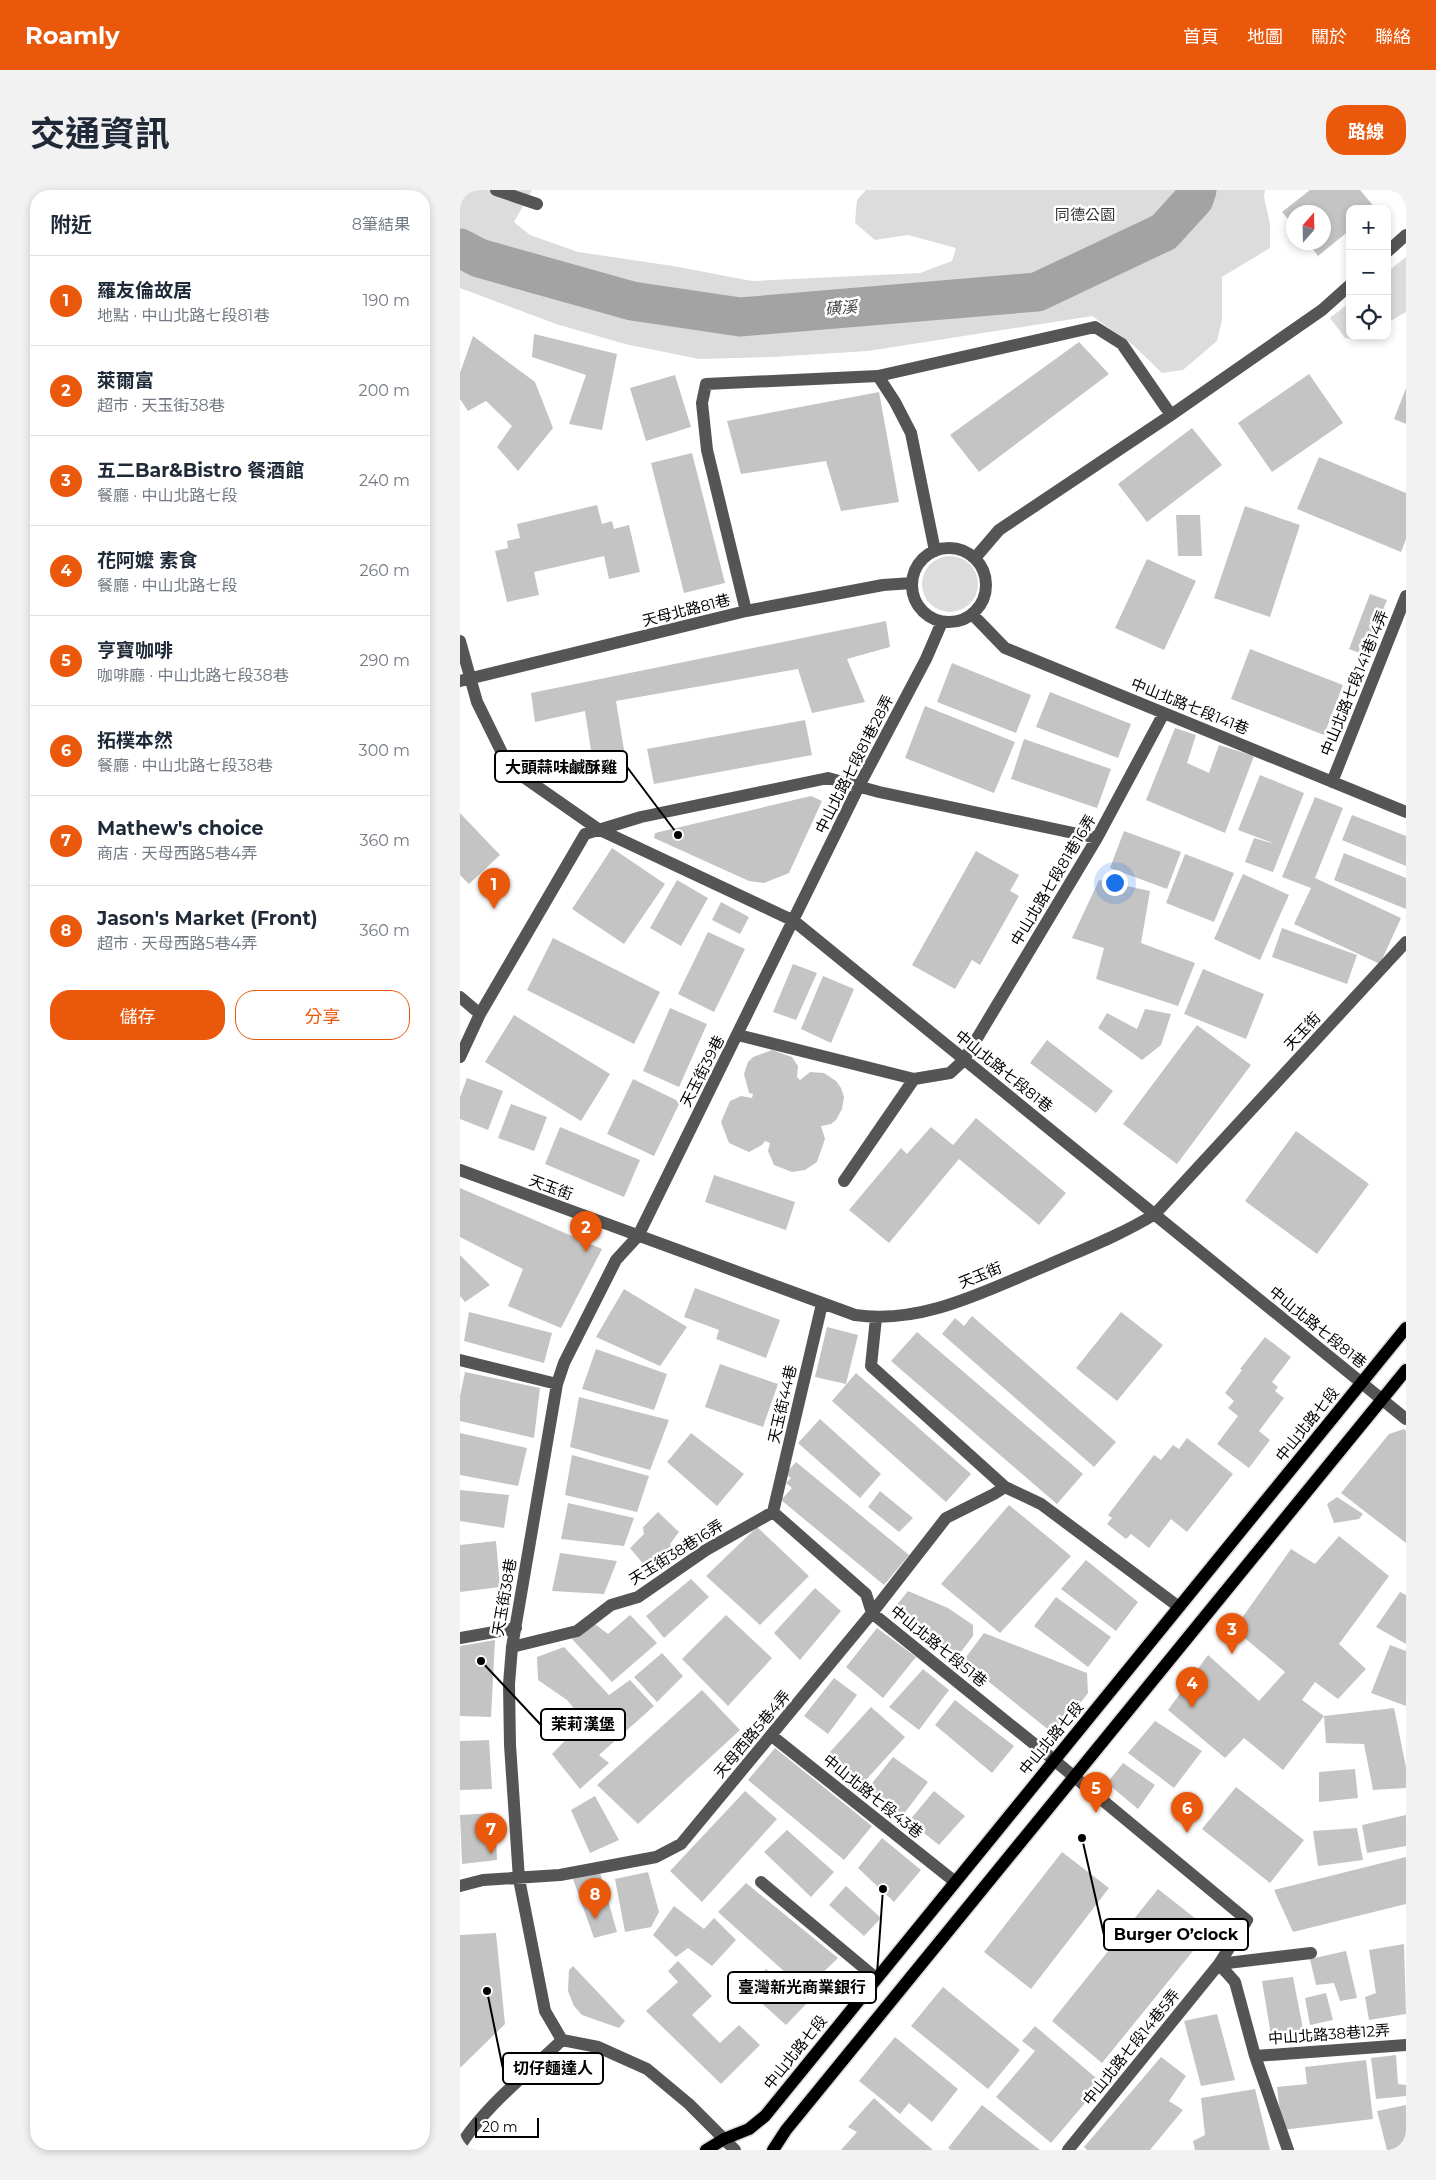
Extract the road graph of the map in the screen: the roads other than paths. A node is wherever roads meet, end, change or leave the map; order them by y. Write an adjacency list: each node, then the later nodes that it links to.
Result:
1 (496, 190): 2 (street)
2 (537, 204)
3 (1406, 235): 4 (street)
4 (1389, 250)
5 (1346, 289): 7 (street)
6 (878, 376): 7 (street); 8 (street); 12 (street)
7 (1170, 415): 9 (street)
8 (935, 550): 9 (street); 10 (street)
9 (975, 558): 13 (street)
10 (912, 583): 12 (street, 天母北路81巷); 14 (street)
11 (1406, 596): 18 (street, 中山北路七段141巷14弄)
12 (746, 612): 16 (street, 天母北路81巷)
13 (972, 614): 14 (street); 17 (street, 中山北路七段141巷)
14 (942, 622): 19 (street, 中山北路七段81巷28弄)
15 (460, 641): 16 (street, 中山北路七段81巷)
16 (465, 680): 21 (street, 中山北路七段81巷)
17 (1164, 713): 18 (street, 中山北路七段141巷); 22 (street, 中山北路七段81巷16弄)
18 (1332, 782): 20 (street, 中山北路七段141巷)
19 (859, 786): 21 (street); 22 (street); 23 (street, 中山北路七段81巷28弄)
20 (1406, 812)
21 (598, 829): 23 (street, 中山北路七段81巷); 26 (street)
22 (1097, 838): 29 (street, 中山北路七段81巷16弄)
23 (794, 921): 27 (street, 天玉街39巷); 29 (street, 中山北路七段81巷)
24 (1406, 942): 33 (street, 天玉街)
25 (460, 997): 26 (street)
26 (480, 1014): 28 (street)
27 (738, 1035): 30 (street); 34 (street, 天玉街39巷)
28 (460, 1057)
29 (964, 1060): 30 (street); 33 (street, 中山北路七段81巷)
30 (914, 1079): 32 (street)
31 (460, 1170): 34 (street, 天玉街)
32 (844, 1181)
33 (1154, 1214): 36 (street, 天玉街); 40 (street, 中山北路七段81巷)
34 (638, 1236): 35 (street, 天玉街); 41 (street, 天玉街38巷)
35 (822, 1304): 36 (street, 天玉街); 45 (street, 天玉街44巷)
36 (876, 1318): 44 (street)
37 (1406, 1328): 40 (main road, 中山北路七段)
38 (460, 1360): 41 (street)
39 (1406, 1370): 42 (main road)
40 (1361, 1383): 42 (street, 中山北路七段81巷); 46 (main road, 中山北路七段)
41 (557, 1384): 48 (street, 天玉街38巷)
42 (1382, 1400): 43 (street, 中山北路七段81巷); 53 (main road)
43 (1406, 1419)
44 (1005, 1487): 46 (street); 47 (street, 天母西路5巷4弄)
45 (773, 1512): 47 (street, 中山北路七段51巷); 50 (street, 天玉街38巷16弄)
46 (1179, 1606): 52 (main road, 中山北路七段)
47 (872, 1613): 51 (street, 天母西路5巷4弄); 52 (street, 中山北路七段51巷)
48 (516, 1628): 49 (street); 50 (street, 天玉街38巷)
49 (460, 1638)
50 (512, 1646): 54 (street, 天玉街38巷)
51 (772, 1736): 54 (street, 天母西路5巷4弄); 56 (street, 中山北路七段43巷)
52 (1054, 1760): 53 (street, 中山北路七段51巷); 56 (main road, 中山北路七段)
53 (1074, 1776): 59 (street, 中山北路七段14巷5弄); 68 (main road)
54 (519, 1879): 57 (street, 天母西路5巷4弄); 61 (street, 天玉街38巷)
55 (760, 1882): 60 (street)
56 (954, 1882): 60 (main road, 中山北路七段)
57 (460, 1886)
58 (1311, 1953): 59 (street)
59 (1219, 1964): 63 (street); 69 (street, 中山北路七段14巷5弄)
60 (876, 1978): 64 (main road, 中山北路七段)
61 (562, 2040): 64 (street); 65 (street)
62 (1406, 2045): 63 (street, 中山北路38巷12弄)
63 (1255, 2056): 70 (street)
64 (724, 2139): 66 (main road, 中山北路七段); 67 (street)
65 (460, 2146)
66 (706, 2150)
67 (735, 2150)
68 (773, 2150)
69 (1068, 2150)
70 (1288, 2150)

